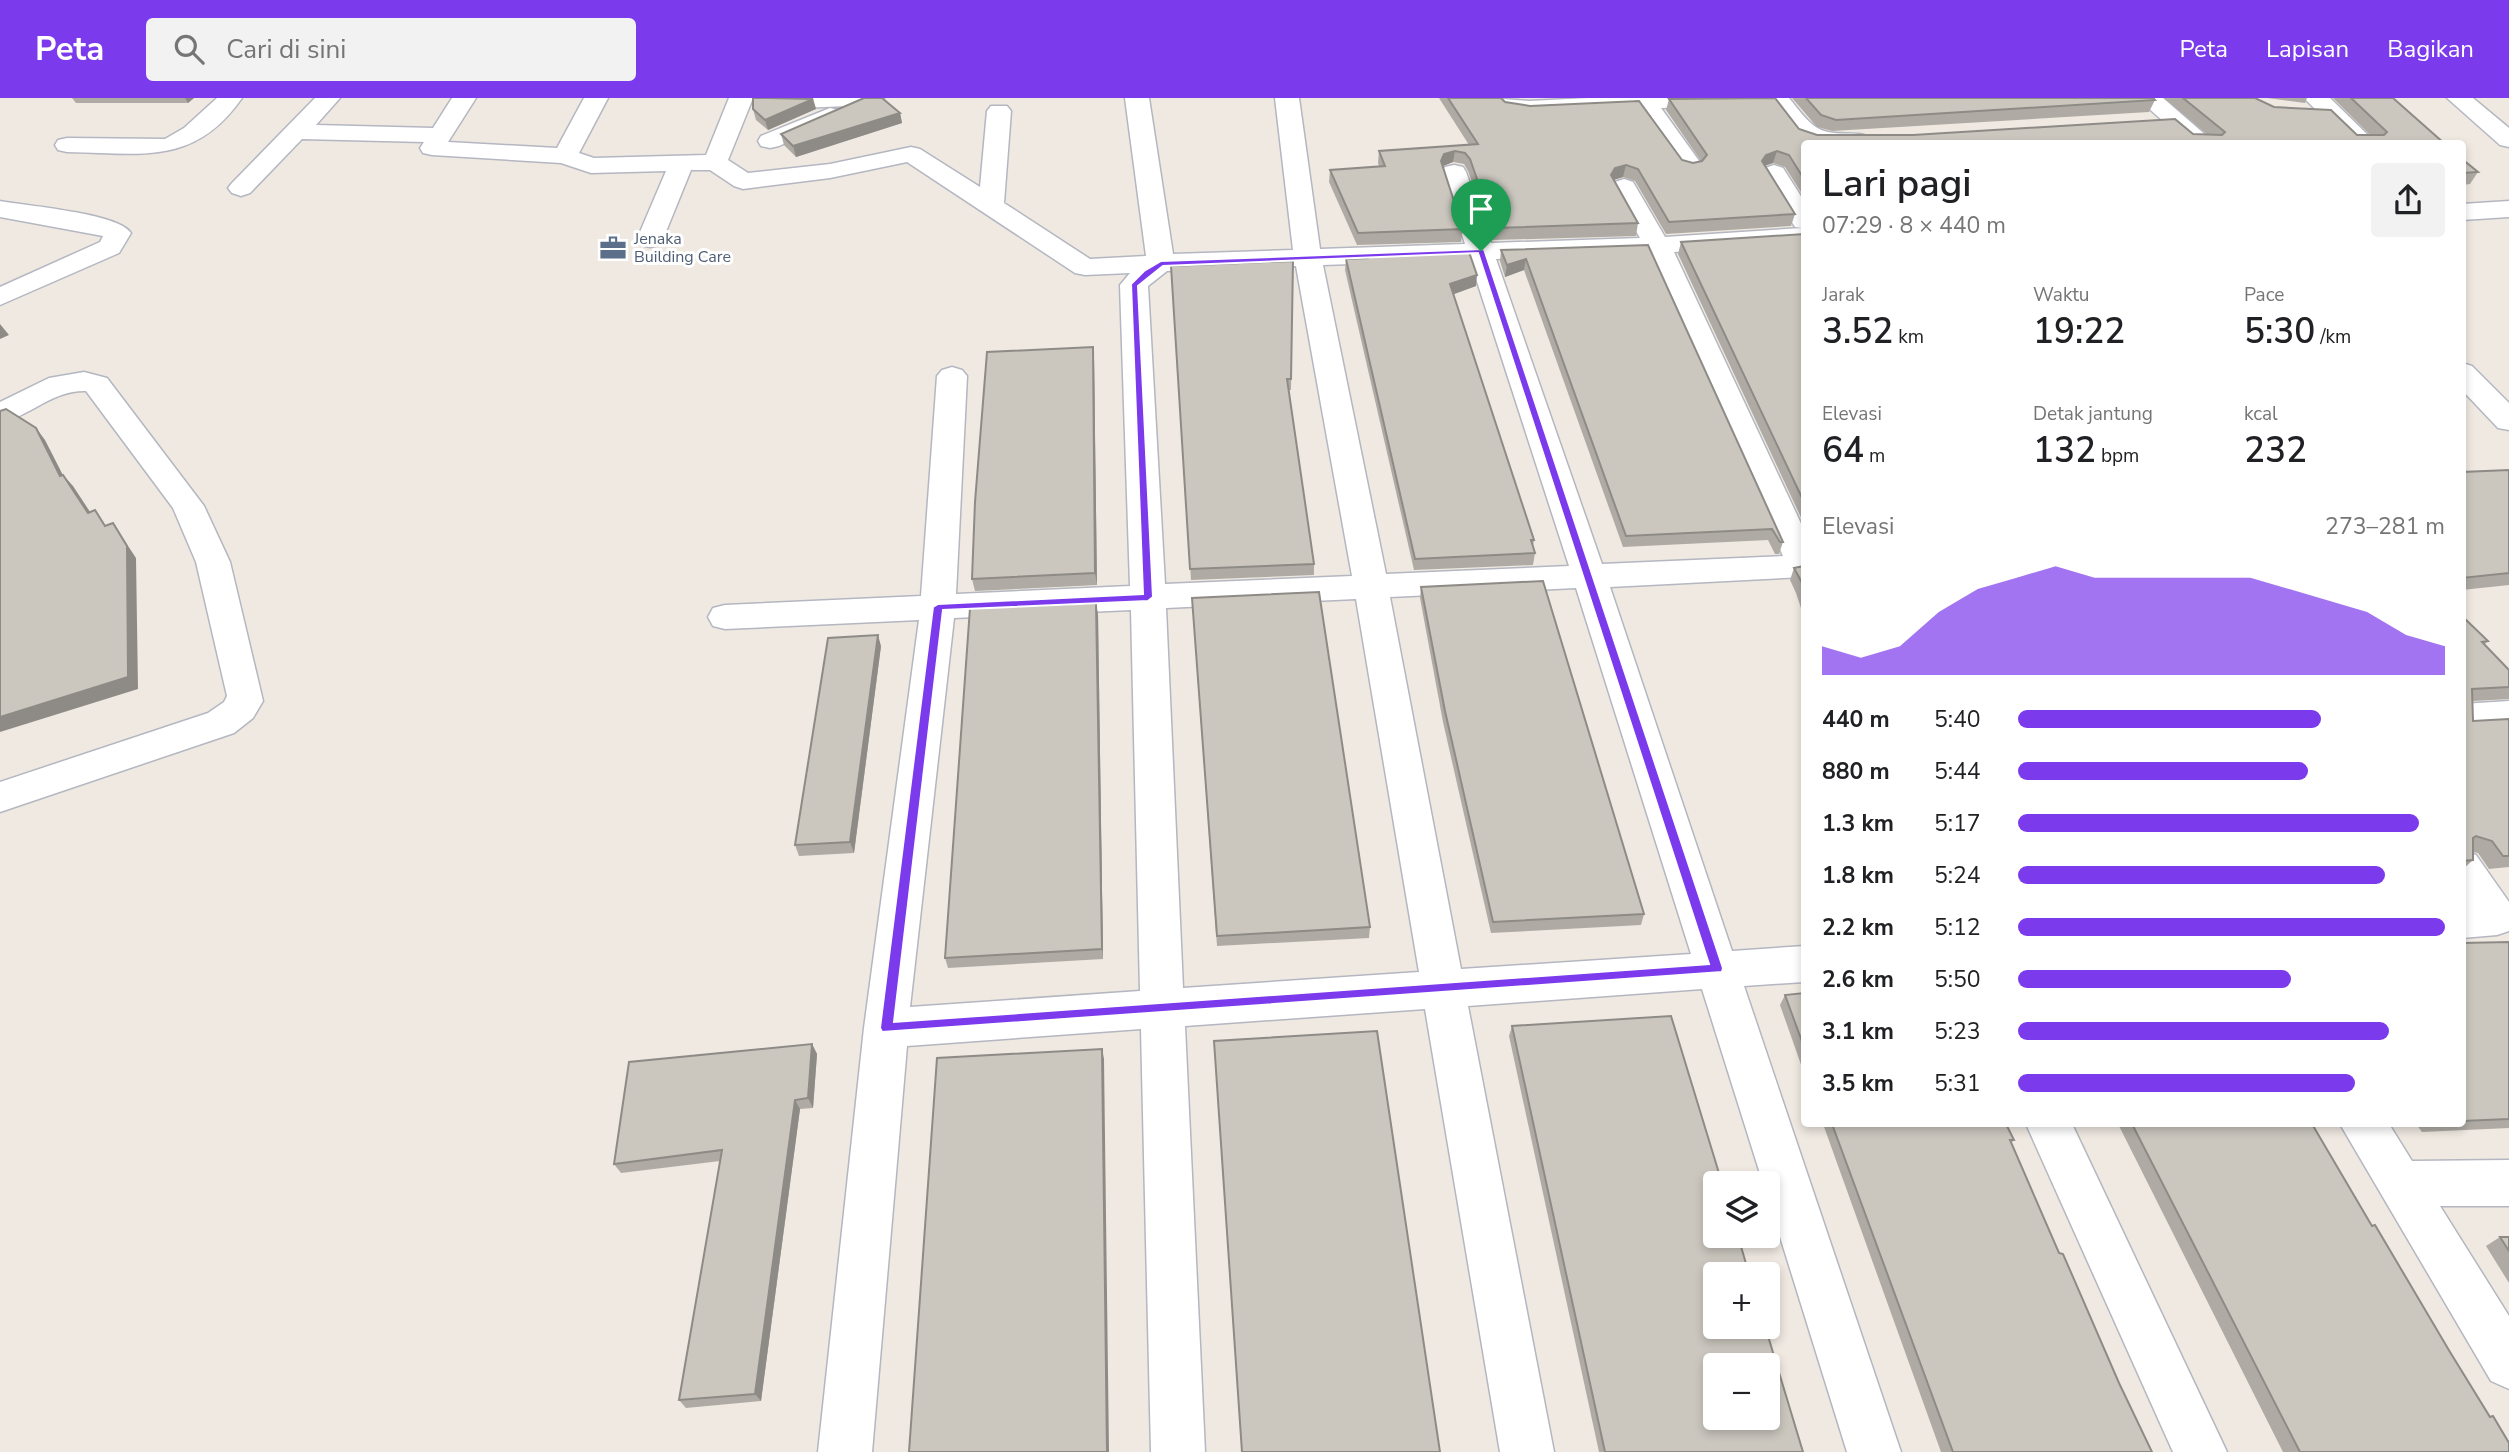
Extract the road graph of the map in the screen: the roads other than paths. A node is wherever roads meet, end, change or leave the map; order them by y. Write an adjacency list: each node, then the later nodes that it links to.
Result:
1 (230, 98): 27 (street)
2 (328, 98): 20 (street)
3 (464, 98): 21 (street)
4 (596, 98): 28 (street)
5 (741, 98): 29 (street)
6 (869, 98): 14 (street); 26 (street)
7 (1137, 98): 47 (street)
8 (1287, 98): 46 (street)
9 (1503, 98): 15 (street)
10 (1730, 98): 15 (street)
11 (1777, 98): 22 (street)
12 (2150, 98): 18 (street)
13 (2459, 98): 25 (street)
14 (780, 101)
15 (1644, 102): 31 (street)
16 (2315, 107): 24 (street)
17 (999, 111): 36 (street)
18 (2175, 120): 19 (street); 23 (street)
19 (2135, 122)
20 (296, 132): 21 (street); 35 (street)
21 (440, 135): 28 (street)
22 (1828, 140)
23 (2199, 140)
24 (2360, 140)
25 (2509, 140)
26 (770, 141)
27 (67, 145)
28 (565, 156): 30 (street)
29 (715, 162): 30 (street); 36 (street)
30 (681, 164): 43 (street)
31 (1690, 165)
32 (1454, 172): 45 (street)
33 (1774, 173): 40 (street)
34 (1624, 187): 44 (street)
35 (241, 188)
36 (991, 206): 47 (street)
37 (0, 209): 48 (street)
38 (2509, 209): 39 (street)
39 (2472, 212): 42 (street)
40 (1801, 216)
41 (1801, 236): 44 (street)
42 (2509, 237)
43 (650, 239)
44 (1657, 245): 45 (street); 53 (street)
45 (1481, 251): 46 (street); 55 (street)
46 (1308, 260): 47 (street); 56 (street)
47 (1161, 263): 57 (street)
48 (0, 297)
49 (952, 376): 58 (street)
50 (2466, 376): 52 (street)
51 (0, 414): 62 (street)
52 (2509, 421)
53 (1801, 558)
54 (1801, 565): 55 (street)
55 (1589, 576): 56 (street); 66 (street)
56 (1371, 586): 57 (street); 67 (street)
57 (1148, 597): 58 (street); 68 (street)
58 (938, 607): 59 (street); 69 (street)
59 (725, 617)
60 (2509, 715): 61 (street)
61 (2466, 718)
62 (0, 797)
63 (2466, 875): 64 (street)
64 (2489, 919)
65 (1801, 964): 66 (street)
66 (1717, 968): 67 (street); 78 (street)
67 (1444, 988): 68 (street); 77 (street)
68 (1163, 1008): 69 (street); 76 (street)
69 (886, 1028): 75 (street)
70 (2050, 1127): 79 (street)
71 (2365, 1127): 73 (street)
72 (2509, 1183): 73 (street)
73 (2401, 1184): 74 (street)
74 (2509, 1363)
75 (845, 1452)
76 (1178, 1452)
77 (1527, 1452)
78 (1874, 1452)
79 (2200, 1452)

